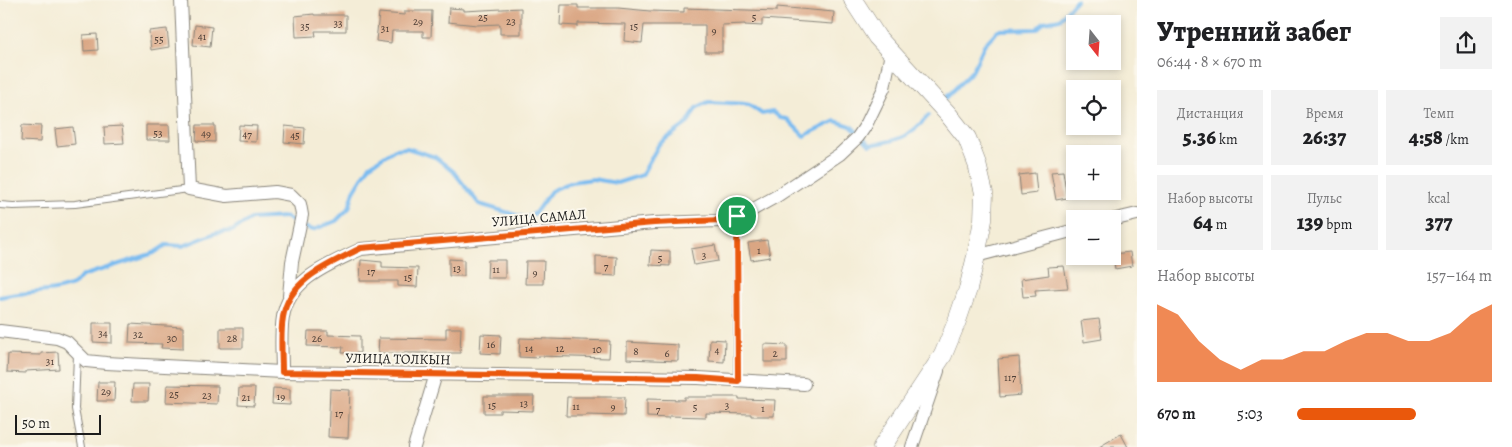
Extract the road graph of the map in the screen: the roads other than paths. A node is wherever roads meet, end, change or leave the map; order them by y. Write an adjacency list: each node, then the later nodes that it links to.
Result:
1 (181, 0): 4 (street)
2 (853, 0): 3 (main road)
3 (891, 53): 7 (street, УЛИЦА САМАЛ); 10 (main road)
4 (190, 189): 5 (lane); 11 (street)
5 (0, 205)
6 (1137, 214): 8 (street)
7 (737, 216): 11 (street, УЛИЦА САМАЛ); 17 (lane)
8 (1121, 218)
9 (1066, 232): 10 (street)
10 (976, 256): 14 (main road)
11 (289, 296): 15 (street)
12 (0, 331): 13 (street, УЛИЦА ТОЛКЫН)
13 (77, 352): 15 (street, УЛИЦА ТОЛКЫН); 19 (lane)
14 (943, 355): 21 (main road); 22 (street)
15 (282, 372): 16 (street, УЛИЦА ТОЛКЫН)
16 (436, 374): 17 (street, УЛИЦА ТОЛКЫН); 20 (street)
17 (738, 381): 18 (street, УЛИЦА ТОЛКЫН)
18 (804, 384)
19 (82, 447)
20 (414, 447)
21 (882, 447)
22 (912, 447)

